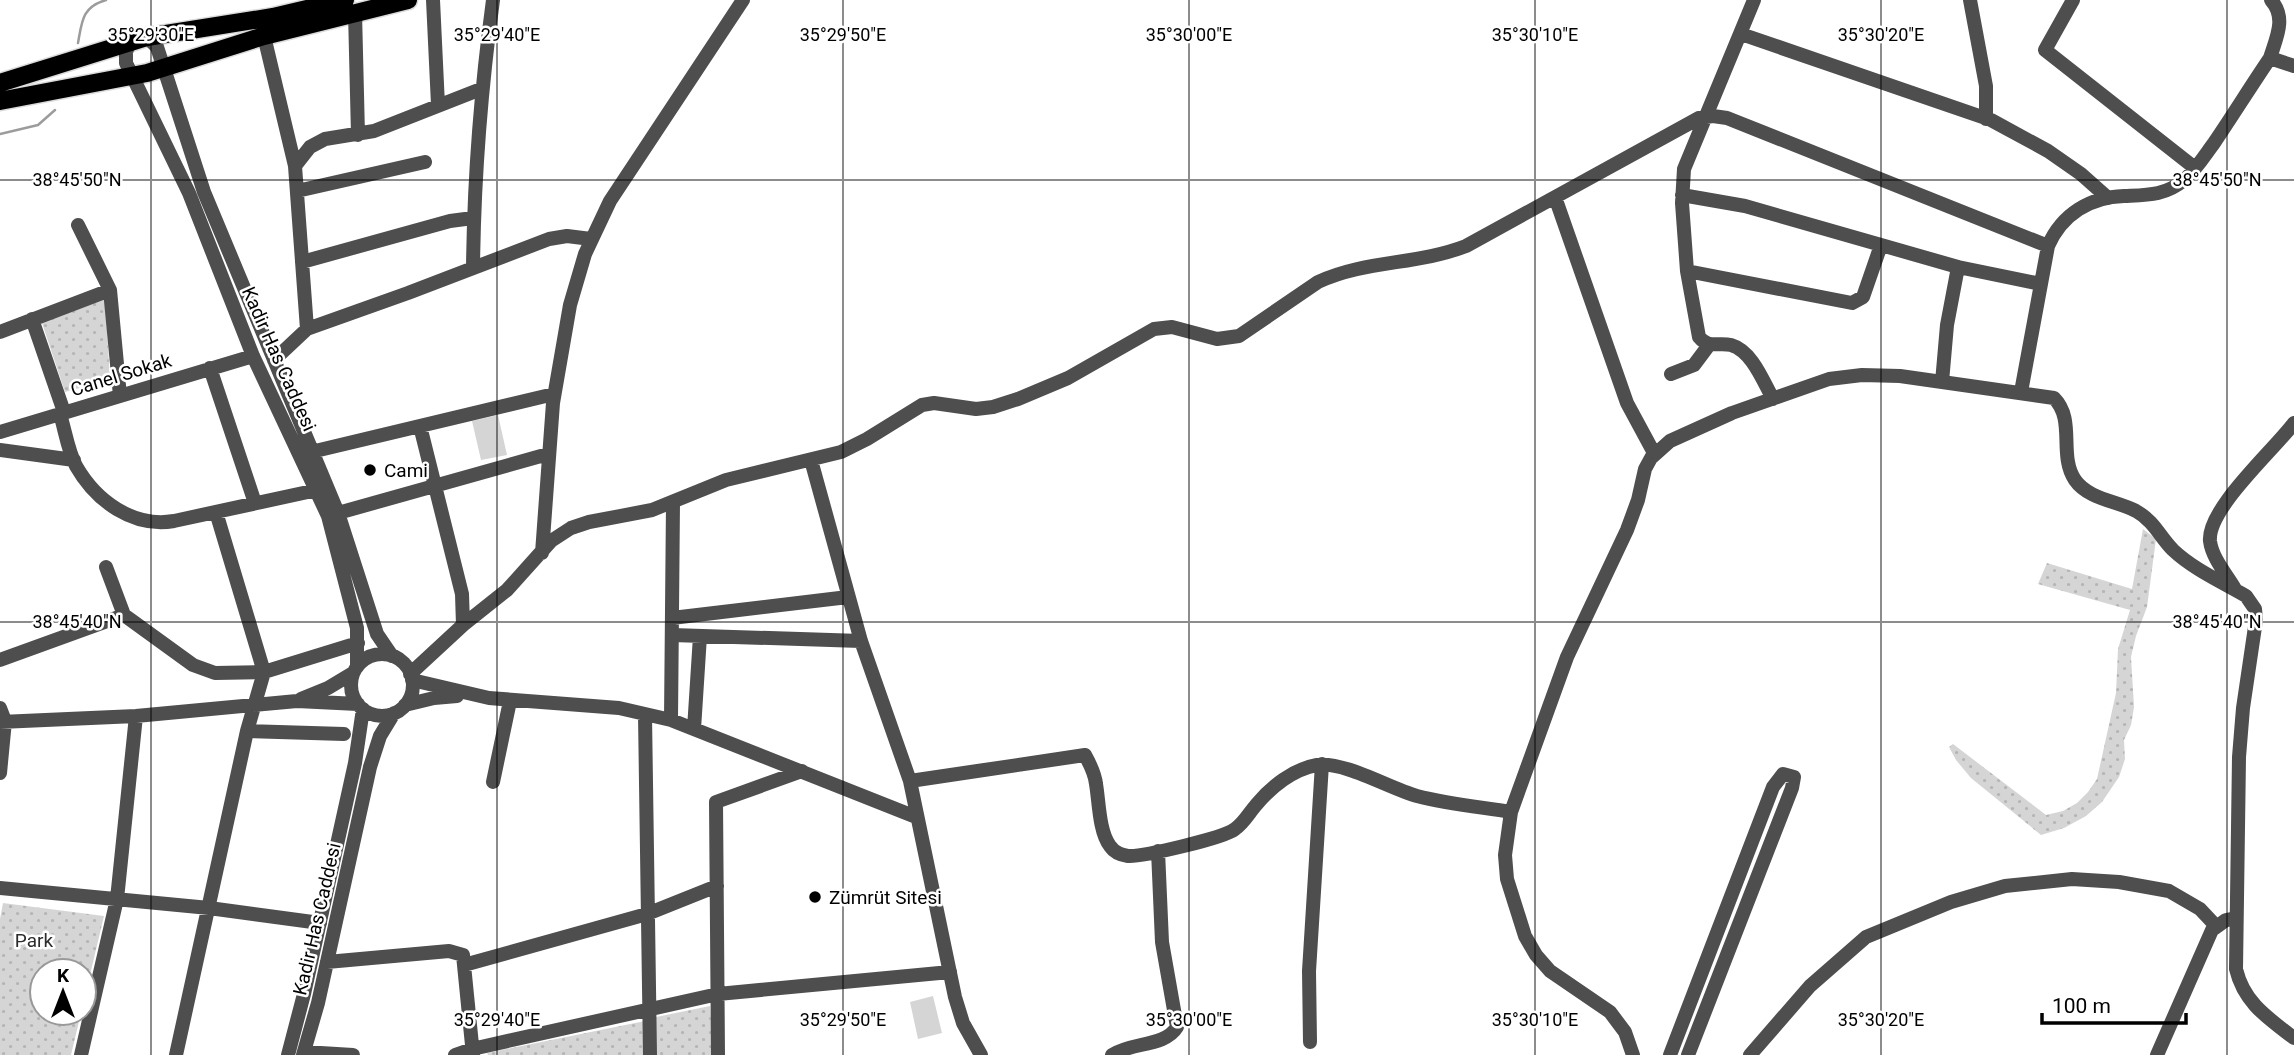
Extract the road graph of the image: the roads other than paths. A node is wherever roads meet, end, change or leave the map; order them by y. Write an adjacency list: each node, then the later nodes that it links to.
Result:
1 (408, 0): 9 (main road)
2 (433, 0): 20 (street)
3 (494, 0): 18 (street)
4 (743, 0): 33 (street)
5 (1754, 0): 10 (street)
6 (1970, 0): 22 (street)
7 (2073, 0): 26 (street)
8 (2271, 0): 13 (street)
9 (350, 6): 11 (main road); 12 (main road); 23 (street)
10 (1741, 34): 21 (street); 22 (street)
11 (264, 36): 15 (main road); 25 (street)
12 (139, 39): 15 (street, Kadir Has Caddesi); 16 (street); 17 (main road)
13 (2270, 58): 14 (street); 26 (street)
14 (2294, 66)
15 (163, 67): 16 (main road); 47 (street, Kadir Has Caddesi)
16 (131, 75): 19 (main road); 46 (street, Kadir Has Caddesi)
17 (0, 83)
18 (481, 89): 20 (street); 31 (street)
19 (0, 101)
20 (438, 105): 23 (street)
21 (1706, 117): 28 (street); 29 (street); 35 (street)
22 (1986, 119): 30 (street)
23 (358, 135): 25 (street)
24 (425, 162): 27 (street)
25 (295, 166): 27 (street)
26 (2195, 168): 30 (street)
27 (297, 191): 36 (street)
28 (1682, 195): 34 (street); 39 (street)
29 (1555, 197): 61 (street); 64 (street)
30 (2108, 198): 35 (street)
31 (473, 218): 36 (street); 38 (street)
32 (78, 225): 41 (street)
33 (591, 239): 38 (street); 52 (street)
34 (1881, 245): 37 (street); 39 (street)
35 (2048, 246): 40 (street)
36 (302, 262): 43 (street)
37 (1958, 267): 40 (street); 50 (street)
38 (473, 268): 43 (street)
39 (1687, 271): 45 (street)
40 (2041, 284): 51 (street)
41 (110, 290): 42 (street); 53 (street)
42 (32, 319): 44 (street); 55 (street)
43 (307, 329): 47 (street)
44 (0, 332)
45 (1709, 345): 49 (street); 54 (street)
46 (253, 356): 48 (street, Canel Sokak); 66 (street, Kadir Has Caddesi)
47 (274, 360): 60 (street, Kadir Has Caddesi)
48 (210, 368): 53 (street, Canel Sokak); 68 (street)
49 (1671, 374)
50 (1942, 383): 51 (street); 54 (street)
51 (2021, 392): 73 (street)
52 (554, 394): 57 (street); 62 (street)
53 (120, 396): 55 (street, Canel Sokak)
54 (1773, 399): 61 (street)
55 (62, 413): 58 (street, Canel Sokak); 63 (street)
56 (2294, 423): 73 (street)
57 (420, 426): 60 (street); 65 (street)
58 (0, 432)
59 (0, 450): 63 (street)
60 (311, 452): 70 (street, Kadir Has Caddesi)
61 (1654, 453): 105 (street)
62 (548, 454): 65 (street); 71 (street)
63 (74, 460): 69 (street)
64 (811, 460): 67 (street); 74 (street)
65 (434, 485): 70 (street); 77 (street)
66 (317, 490): 68 (street); 81 (street, Kadir Has Caddesi)
67 (673, 502): 71 (street); 76 (street)
68 (255, 503): 69 (street)
69 (216, 512): 85 (street)
70 (338, 513): 82 (street, Kadir Has Caddesi)
71 (542, 553): 77 (street)
72 (106, 567): 75 (street)
73 (2236, 590): 113 (street)
74 (848, 597): 76 (street); 80 (street)
75 (124, 615): 83 (street); 85 (street)
76 (672, 618): 78 (street)
77 (463, 625): 86 (street)
78 (672, 635): 79 (street); 96 (street)
79 (700, 636): 80 (street); 97 (street)
80 (861, 641): 103 (street)
81 (358, 643): 84 (street, Kadir Has Caddesi); 85 (street)
82 (392, 656): 84 (street); 86 (street)
83 (0, 660)
84 (355, 670): 88 (street); 91 (street)
85 (264, 672): 90 (street)
86 (411, 677): 87 (street); 92 (street)
87 (469, 695): 89 (street); 92 (street)
88 (297, 701): 90 (street); 91 (street)
89 (510, 701): 93 (street); 104 (street)
90 (256, 706): 94 (street); 98 (street)
91 (360, 707): 92 (street); 114 (street, Kadir Has Caddesi)
92 (400, 709): 116 (street, Kadir Has Caddesi)
93 (645, 715): 96 (street); 112 (street)
94 (136, 716): 95 (street); 110 (street)
95 (2, 717): 102 (street)
96 (671, 720): 97 (street)
97 (694, 729): 101 (street)
98 (247, 731): 99 (street); 111 (street)
99 (344, 734)
100 (1322, 764): 105 (street); 107 (street); 122 (street)
101 (802, 771): 106 (street); 108 (street)
102 (0, 773)
103 (910, 781): 106 (street); 107 (street)
104 (493, 782)
105 (1511, 812): 134 (street)
106 (916, 817): 118 (street)
107 (1158, 851): 133 (street)
108 (717, 887): 112 (street); 119 (street)
109 (0, 888): 110 (street)
110 (117, 899): 111 (street); 125 (street)
111 (209, 908): 114 (street); 126 (street)
112 (647, 915): 117 (street); 120 (street)
113 (2236, 918): 115 (street); 121 (street)
114 (320, 923): 127 (street, Kadir Has Caddesi)
115 (2216, 926): 137 (street); 138 (street)
116 (327, 962): 117 (street); 124 (street, Kadir Has Caddesi)
117 (464, 965): 123 (street)
118 (950, 972): 119 (street); 132 (street)
119 (718, 994): 120 (street); 131 (street)
120 (648, 1010): 123 (street); 130 (street)
121 (2294, 1038)
122 (1310, 1042)
123 (473, 1052): 129 (street)
124 (304, 1054): 128 (street)
125 (81, 1055)
126 (176, 1055)
127 (288, 1055)
128 (353, 1055)
129 (455, 1055)
130 (650, 1055)
131 (718, 1055)
132 (981, 1055)
133 (1112, 1055)
134 (1633, 1055)
135 (1670, 1055): 136 (street)
136 (1688, 1055)
137 (1750, 1055)
138 (2157, 1055)

